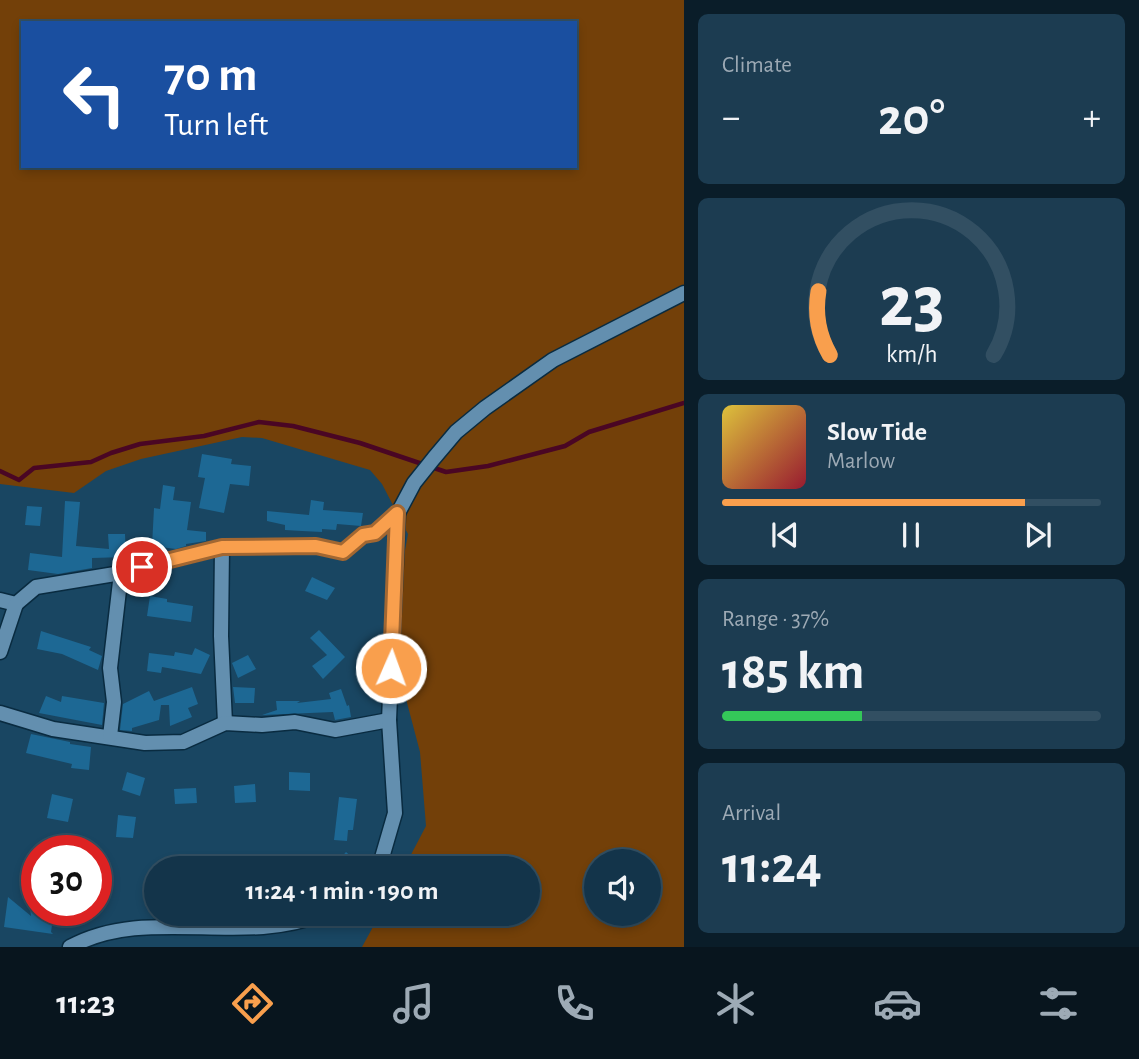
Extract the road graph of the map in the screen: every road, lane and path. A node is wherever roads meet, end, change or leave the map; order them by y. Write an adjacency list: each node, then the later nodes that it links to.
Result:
1 (684, 293): 2 (street)
2 (397, 513): 3 (street); 9 (street)
3 (222, 547): 4 (street); 10 (street)
4 (121, 573): 6 (street); 11 (street)
5 (0, 600): 6 (street)
6 (16, 604): 7 (street)
7 (0, 652)
8 (0, 713): 11 (street)
9 (389, 720): 10 (street); 12 (street)
10 (225, 723): 11 (street)
11 (110, 736)
12 (382, 856)
13 (271, 926): 14 (street)
14 (70, 947)

